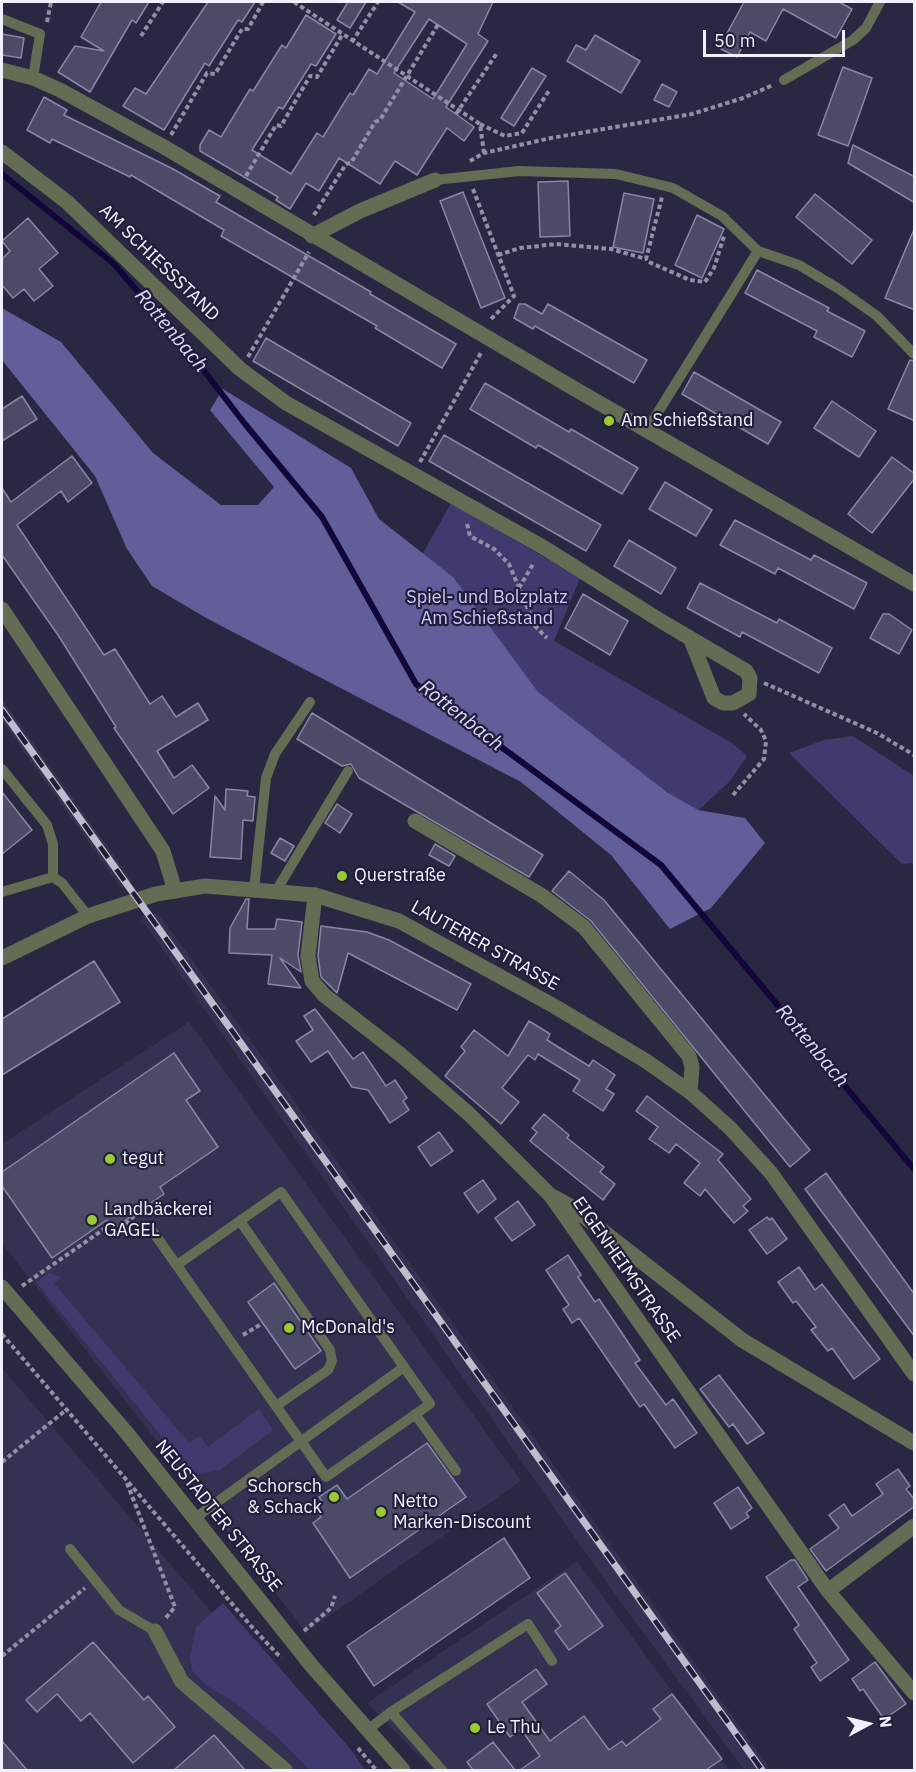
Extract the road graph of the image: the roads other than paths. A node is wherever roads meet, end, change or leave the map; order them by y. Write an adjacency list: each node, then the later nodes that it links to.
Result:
1 (880, 2): 5 (lane)
2 (2, 19): 4 (lane)
3 (2, 70): 4 (street)
4 (33, 78): 8 (street)
5 (784, 80)
6 (2, 152): 14 (street, AM SCHIESSSTAND)
7 (435, 180): 8 (street); 9 (lane)
8 (311, 235): 11 (street)
9 (758, 251): 10 (lane); 11 (lane)
10 (915, 354)
11 (647, 430): 12 (street)
12 (915, 584)
13 (2, 609): 21 (street)
14 (691, 640): 14 (street, AM SCHIESSSTAND)
15 (310, 702): 20 (lane)
16 (2, 769): 19 (lane)
17 (348, 771): 22 (lane)
18 (415, 821): 27 (street)
19 (53, 877): 23 (lane); 25 (lane)
20 (254, 889): 21 (street, LAUTERER STRASSE); 22 (street, LAUTERER STRASSE)
21 (175, 891): 25 (street, LAUTERER STRASSE)
22 (276, 891): 24 (street, LAUTERER STRASSE)
23 (2, 892)
24 (315, 895): 27 (street, LAUTERER STRASSE); 28 (street, EIGENHEIMSTRASSE)
25 (88, 916): 26 (street, LAUTERER STRASSE)
26 (2, 958)
27 (690, 1092): 34 (street, LAUTERER STRASSE)
28 (551, 1196): 38 (street); 43 (street, EIGENHEIMSTRASSE)
29 (240, 1221): 31 (lane); 33 (lane); 35 (lane)
30 (149, 1226): 31 (lane)
31 (177, 1266): 35 (lane)
32 (5, 1291): 40 (street, NEUSTADTER STRASSE)
33 (404, 1367): 36 (lane); 37 (lane)
34 (915, 1374)
35 (276, 1406): 37 (lane)
36 (415, 1414): 37 (lane); 39 (lane)
37 (301, 1441): 40 (lane)
38 (915, 1443)
39 (456, 1471)
40 (195, 1518): 49 (street, NEUSTADTER STRASSE)
41 (915, 1526): 43 (street)
42 (70, 1549): 44 (lane)
43 (828, 1590): 46 (street, EIGENHEIMSTRASSE)
44 (155, 1631): 50 (street)
45 (552, 1661): 48 (lane)
46 (909, 1675): 47 (street, EIGENHEIMSTRASSE)
47 (915, 1693)
48 (391, 1713): 49 (lane); 52 (lane)
49 (366, 1731): 51 (street, NEUSTADTER STRASSE)
50 (285, 1770)
51 (403, 1770)
52 (442, 1770)

